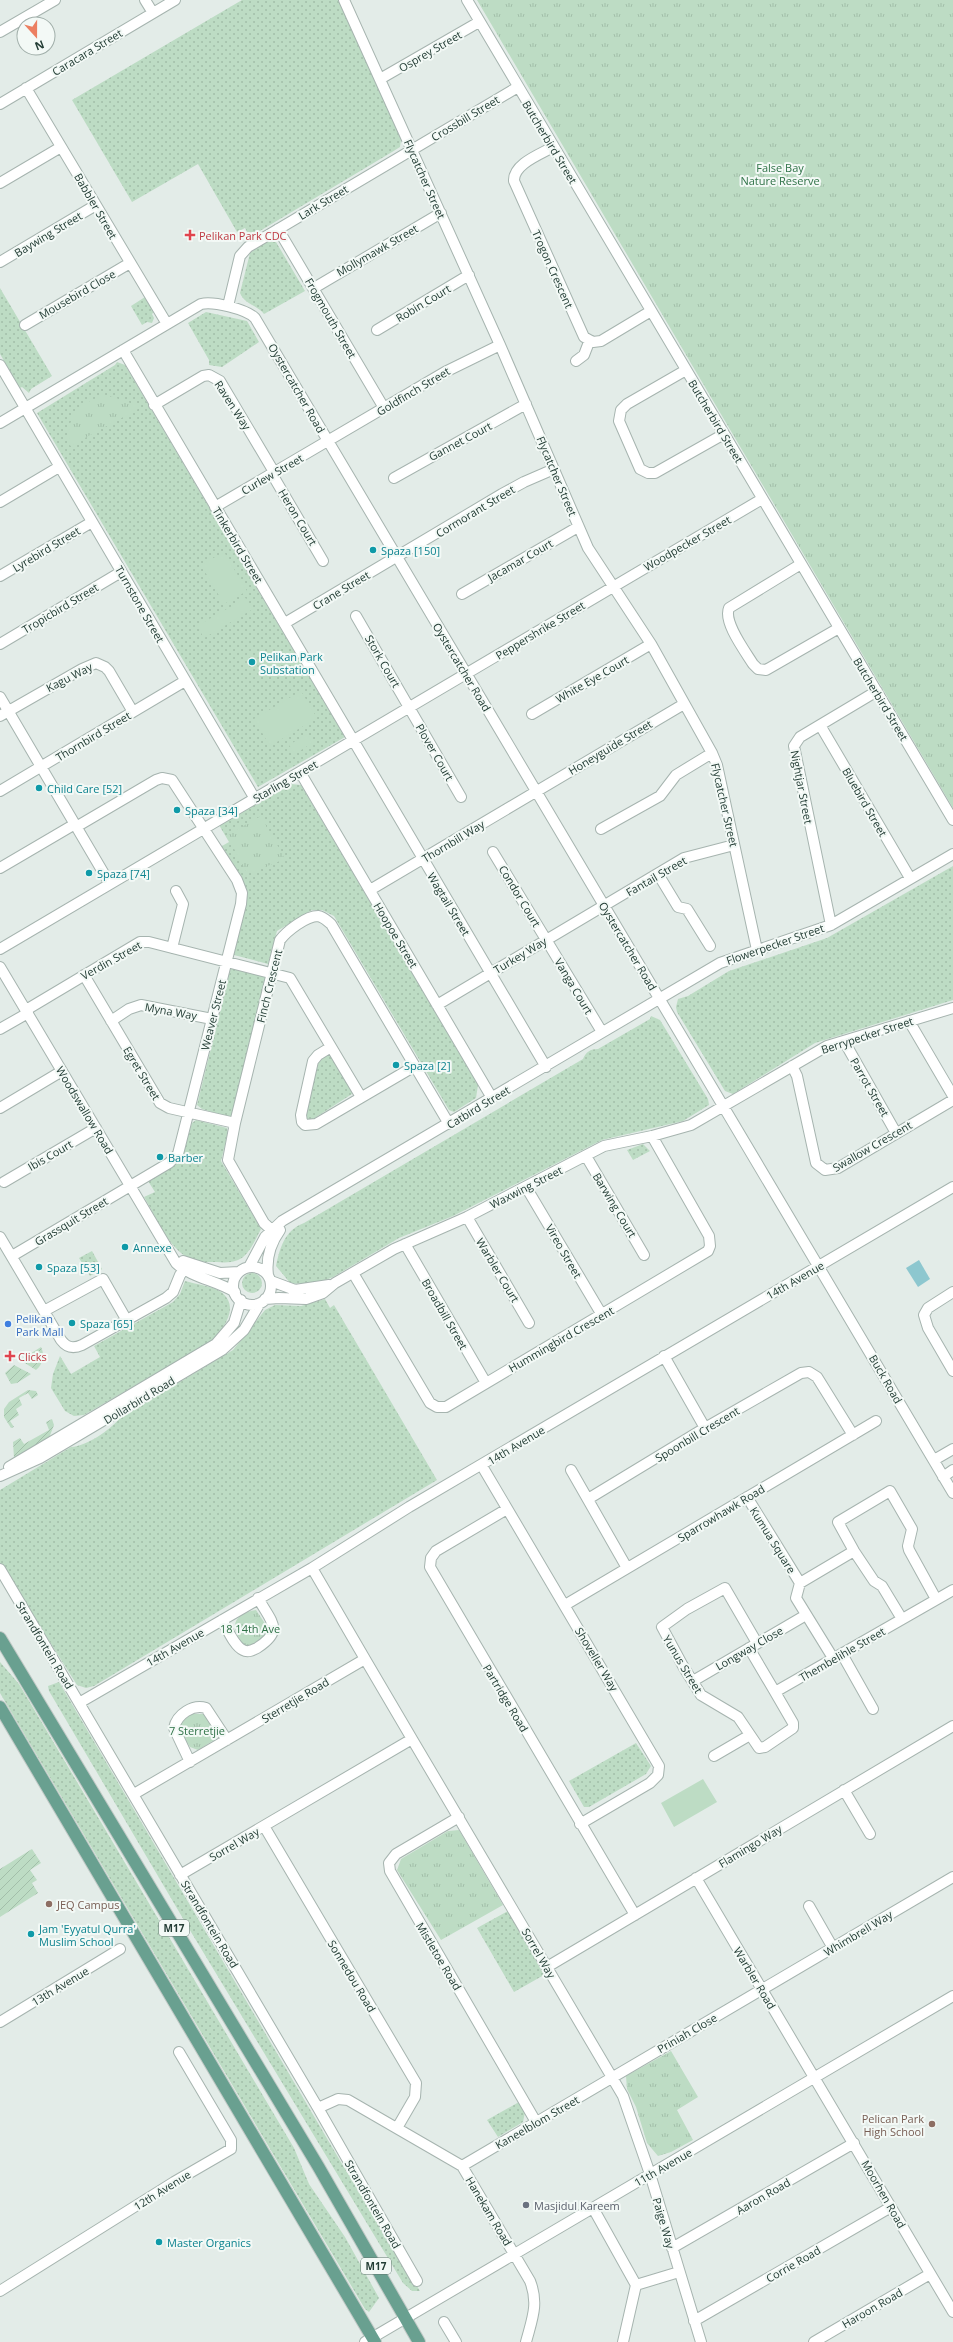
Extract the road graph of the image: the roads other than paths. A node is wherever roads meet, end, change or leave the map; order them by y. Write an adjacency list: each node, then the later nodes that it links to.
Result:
1 (55, 0): 8 (street)
2 (145, 0): 6 (street)
3 (175, 0): 6 (street, Caracara Street)
4 (344, 0): 9 (street, Flycatcher Street)
5 (467, 0): 7 (street, Butcherbird Street)
6 (153, 13): 11 (street, Caracara Street)
7 (479, 22): 9 (street, Osprey Street); 10 (street, Butcherbird Street)
8 (0, 32)
9 (380, 80): 15 (street, Flycatcher Street)
10 (518, 87): 14 (street, Butcherbird Street); 15 (street, Crossbill Street)
11 (26, 88): 12 (street, Caracara Street); 13 (street, Babbler Street)
12 (0, 104)
13 (61, 147): 16 (street); 17 (street, Babbler Street)
14 (553, 147): 25 (street, Butcherbird Street); 29 (street, Trogon Crescent)
15 (412, 149): 18 (street, Flycatcher Street); 19 (street, Lark Street)
16 (0, 183)
17 (96, 205): 20 (street, Baywing Street); 21 (street, Babbler Street)
18 (441, 213): 22 (street, Flycatcher Street); 23 (street, Mollymawk Street)
19 (278, 228): 23 (street, Frogmouth Street); 24 (street, Lark Street)
20 (0, 262)
21 (130, 263): 26 (street, Babbler Street); 27 (street, Mousebird Close)
22 (469, 275): 28 (street, Robin Court); 30 (street, Flycatcher Street)
23 (314, 288): 38 (street, Frogmouth Street)
24 (228, 306): 26 (street, Oystercatcher Road); 41 (street, Oystercatcher Road)
25 (651, 311): 29 (street); 34 (street, Butcherbird Street)
26 (166, 324): 31 (street, Oystercatcher Road)
27 (25, 325)
28 (377, 330)
29 (590, 342): 32 (street)
30 (500, 345): 36 (street, Flycatcher Street); 38 (street, Goldfinch Street)
31 (123, 350): 35 (street, Tinkerbird Street); 37 (street, Oystercatcher Road)
32 (576, 361)
33 (0, 365): 37 (street, Turnstone Street)
34 (686, 370): 40 (street, Butcherbird Street); 40 (street)
35 (154, 404): 44 (street, Raven Way); 48 (street, Tinkerbird Street)
36 (526, 404): 43 (street, Flycatcher Street); 45 (street, Gannet Court)
37 (25, 408): 39 (street, Oystercatcher Road); 42 (street, Turnstone Street)
38 (384, 408): 41 (street, Goldfinch Street)
39 (0, 423)
40 (724, 434): 46 (street, Butcherbird Street)
41 (328, 441): 44 (street, Curlew Street); 51 (street, Oystercatcher Road)
42 (59, 467): 47 (street); 49 (street, Turnstone Street)
43 (554, 469): 50 (street, Flycatcher Street); 51 (street, Cormorant Street)
44 (273, 473): 48 (street, Curlew Street); 52 (street, Heron Court)
45 (394, 478)
46 (762, 499): 53 (street, Butcherbird Street); 56 (street, Woodpecker Street)
47 (0, 502)
48 (215, 507): 59 (street, Tinkerbird Street)
49 (92, 522): 54 (street, Turnstone Street); 55 (street, Lyrebird Street)
50 (578, 527): 56 (street, Flycatcher Street); 57 (street, Jacamar Court)
51 (397, 557): 59 (street, Crane Street); 63 (street, Oystercatcher Road)
52 (323, 560)
53 (801, 564): 60 (street, Butcherbird Street); 60 (street)
54 (121, 572): 61 (street, Tropicbird Street); 64 (street, Turnstone Street)
55 (0, 575)
56 (612, 587): 62 (street, Flycatcher Street); 63 (street, Peppershrike Street)
57 (462, 594)
58 (356, 616): 68 (street, Stork Court)
59 (285, 623): 73 (street, Tinkerbird Street)
60 (839, 628): 65 (street, Butcherbird Street)
61 (0, 644)
62 (651, 644): 67 (street, Flycatcher Street); 71 (street, White Eye Court)
63 (467, 674): 68 (street, Starling Street); 78 (street, Oystercatcher Road)
64 (185, 682): 69 (street, Thornbird Street); 80 (street, Turnstone Street)
65 (877, 691): 72 (street, Nightjar Street); 81 (street, Butcherbird Street)
66 (0, 697): 70 (street)
67 (684, 704): 74 (street, Flycatcher Street); 78 (street, Honeyguide Street)
68 (409, 707): 73 (street, Starling Street); 79 (street, Plover Court)
69 (133, 712): 70 (street, Kagu Way); 75 (street, Thornbird Street)
70 (4, 713): 75 (street)
71 (532, 714)
72 (820, 725): 91 (street, Bluebird Street); 96 (street, Nightjar Street)
73 (353, 740): 76 (street, Starling Street); 88 (street, Wagtail Street)
74 (712, 753): 84 (street); 85 (street, Flycatcher Street)
75 (41, 767): 77 (street, Thornbird Street); 82 (street)
76 (300, 772): 80 (street, Starling Street); 93 (street, Hoopoe Street)
77 (0, 791)
78 (536, 791): 88 (street, Thornbill Way); 95 (street, Oystercatcher Road)
79 (461, 797)
80 (255, 798): 83 (street, Starling Street)
81 (953, 820)
82 (75, 825): 83 (street, Weaver Street); 89 (street); 92 (street)
83 (203, 828): 92 (street, Starling Street); 102 (street, Weaver Street)
84 (601, 829)
85 (734, 845): 90 (street, Fantail Street); 101 (street, Flycatcher Street)
86 (493, 852): 97 (street, Condor Court)
87 (953, 854): 91 (street, Flowerpecker Street)
88 (423, 859): 93 (street, Thornbill Way); 105 (street, Wagtail Street)
89 (0, 868)
90 (658, 874): 95 (street, Fantail Street); 98 (street)
91 (910, 878): 96 (street, Flowerpecker Street)
92 (110, 884): 100 (street, Starling Street)
93 (370, 890): 108 (street, Hoopoe Street)
94 (176, 891): 99 (street)
95 (604, 906): 97 (street, Turkey Way); 107 (street, Oystercatcher Road)
96 (831, 925): 101 (street, Flowerpecker Street)
97 (547, 940): 105 (street, Turkey Way); 115 (street, Vanga Court)
98 (710, 946)
99 (172, 948): 102 (street, Verdin Street); 106 (street, Verdin Street)
100 (0, 949)
101 (757, 950): 107 (street, Flowerpecker Street)
102 (227, 960): 104 (street, Verdin Street); 111 (street, Weaver Street)
103 (0, 966): 110 (street, Woodswallow Road)
104 (273, 973): 117 (street, Verdin Street); 118 (street, Finch Crescent); 129 (street, Finch Crescent)
105 (491, 973): 108 (street, Turkey Way); 120 (street, Wagtail Street)
106 (84, 975): 110 (street, Verdin Street); 112 (street, Egret Street)
107 (659, 998): 115 (street, Catbird Street); 126 (street, Oystercatcher Road)
108 (437, 1005): 124 (street, Hoopoe Street)
109 (953, 1008): 113 (street, Berrypecker Street)
110 (27, 1011): 114 (street, Verdin Street); 121 (street, Woodswallow Road)
111 (212, 1019): 112 (street, Myna Way); 128 (street, Weaver Street)
112 (111, 1021): 128 (street, Egret Street)
113 (909, 1021): 116 (street, Berrypecker Street); 122 (street)
114 (0, 1029)
115 (602, 1032): 120 (street, Catbird Street)
116 (844, 1041): 119 (street, Berrypecker Street); 132 (street, Parrot Street)
117 (331, 1047): 123 (street, Verdin Street); 123 (street)
118 (414, 1066): 123 (street); 130 (street, Finch Crescent)
119 (792, 1066): 126 (street, Berrypecker Street); 132 (street, Swallow Crescent)
120 (546, 1067): 124 (street, Catbird Street)
121 (62, 1071): 127 (street); 131 (street, Woodswallow Road)
122 (953, 1096)
123 (361, 1097)
124 (492, 1098): 130 (street, Catbird Street)
125 (953, 1100): 132 (street, Swallow Crescent)
126 (723, 1106): 133 (street, Waxwing Street); 145 (street, Oystercatcher Road)
127 (0, 1108)
128 (189, 1111): 129 (street, Egret Street); 136 (street, Weaver Street)
129 (235, 1123): 140 (street, Finch Crescent)
130 (449, 1124): 140 (street, Catbird Street)
131 (96, 1128): 135 (street, Ibis Court); 136 (street, Woodswallow Road)
132 (896, 1133)
133 (652, 1136): 134 (street, Waxwing Street); 156 (street, Hummingbird Crescent)
134 (586, 1156): 137 (street, Waxwing Street); 143 (street, Barwing Court)
135 (4, 1182)
136 (130, 1186): 144 (street, Grassquit Street); 146 (street, Woodswallow Road)
137 (526, 1187): 139 (street, Waxwing Street); 156 (street, Vireo Street)
138 (953, 1187): 145 (street, 14th Avenue)
139 (467, 1217): 142 (street, Waxwing Street); 158 (street, Warbler Court)
140 (274, 1232): 147 (street, Catbird Street); 150 (street, Catbird Street)
141 (0, 1237): 144 (street)
142 (405, 1244): 149 (street, Waxwing Street); 161 (street, Broadbill Street)
143 (644, 1255)
144 (12, 1256): 155 (street)
145 (819, 1265): 159 (street, 14th Avenue); 166 (street, Buck Road)
146 (186, 1267): 148 (street, Woodswallow Road); 153 (street, Woodswallow Road); 157 (street)
147 (249, 1267): 148 (street); 150 (street)
148 (239, 1272): 153 (street)
149 (353, 1273): 151 (street, Waxwing Street); 161 (street, Hummingbird Crescent)
150 (270, 1278): 151 (street, Waxwing Street); 154 (street)
151 (335, 1283): 154 (street, Waxwing Street)
152 (953, 1292): 160 (street)
153 (238, 1296): 154 (street); 170 (street, Dollarbird Road)
154 (263, 1301): 171 (street, Dollarbird Road)
155 (44, 1311): 157 (street); 157 (street)
156 (602, 1315): 161 (street, Hummingbird Crescent)
157 (126, 1319)
158 (529, 1322)
159 (664, 1356): 163 (street); 167 (street, 14th Avenue)
160 (953, 1371)
161 (486, 1383)
162 (876, 1421): 164 (street, Sparrowhawk Road)
163 (705, 1428): 164 (street, Spoonbill Crescent); 175 (street, Spoonbill Crescent)
164 (853, 1435): 174 (street, Sparrowhawk Road)
165 (953, 1448): 166 (street)
166 (934, 1460): 172 (street, Buck Road)
167 (482, 1466): 176 (street, Shoveller Way); 178 (street, 14th Avenue)
168 (571, 1470): 175 (street)
169 (953, 1470): 172 (street)
170 (0, 1472)
171 (0, 1476)
172 (943, 1476): 173 (street, Buck Road)
173 (953, 1494)
174 (746, 1497): 179 (street, Sparrowhawk Road); 181 (street, Kumua Square)
175 (588, 1499): 179 (street)
176 (507, 1509): 185 (street, Shoveller Way); 207 (street, Partridge Road)
177 (854, 1551): 181 (street); 184 (street); 187 (street)
178 (312, 1568): 183 (street, 14th Avenue); 192 (street)
179 (627, 1568): 185 (street, Sparrowhawk Road)
180 (0, 1569): 195 (street, Strandfontein Road)
181 (800, 1583): 186 (street)
182 (953, 1590): 184 (street, Thembelihle Street)
183 (258, 1598): 188 (street, 14th Avenue); 188 (street)
184 (936, 1599): 187 (street, Thembelihle Street)
185 (565, 1605): 207 (street, Shoveller Way)
186 (806, 1615): 190 (street, Longway Close); 191 (street)
187 (902, 1619): 191 (street, Thembelihle Street)
188 (222, 1620): 195 (street, 14th Avenue)
189 (0, 1638): 240 (main road, M17)
190 (753, 1646): 193 (street, Longway Close); 193 (street, Yunus Street); 194 (street)
191 (837, 1656): 194 (street, Thembelihle Street); 197 (street)
192 (364, 1659): 200 (street, Sorrel Way); 201 (street, Sterretjie Road)
193 (693, 1681): 199 (street, Yunus Street)
194 (775, 1692): 199 (street, Yunus Street)
195 (80, 1703): 205 (street, Strandfontein Road)
196 (0, 1707): 243 (main road)
197 (873, 1710)
198 (953, 1726): 204 (street, Flamingo Way)
199 (750, 1735): 202 (street)
200 (412, 1739): 206 (street, Sorrel Way); 208 (street, Sorrel Way)
201 (227, 1740): 203 (street, Sterretjie Road); 203 (street)
202 (714, 1756)
203 (190, 1762): 205 (street, Sterretjie Road)
204 (844, 1790): 209 (street); 212 (street, Flamingo Way)
205 (134, 1794): 210 (street, Strandfontein Road)
206 (459, 1817): 217 (street, Sorrel Way); 225 (street, Mistletoe Road)
207 (580, 1824): 214 (street, Partridge Road)
208 (264, 1826): 210 (street, Sorrel Way); 226 (street, Sonnedou Road)
209 (870, 1834)
210 (180, 1875): 224 (street, Strandfontein Road)
211 (953, 1877): 215 (street, Whimbrell Way)
212 (696, 1878): 214 (street, Flamingo Way); 218 (street, Warbler Road)
213 (809, 1906): 215 (street)
214 (635, 1915): 217 (street, Flamingo Way)
215 (833, 1948): 218 (street, Whimbrell Way)
216 (120, 1949): 220 (street, 13th Avenue)
217 (547, 1967): 223 (street, Sorrel Way)
218 (762, 1989): 222 (street, Warbler Road); 223 (street, Priniah Close)
219 (953, 1996): 222 (street, 11th Avenue)
220 (0, 2022)
221 (179, 2052): 238 (street, 12th Avenue)
222 (814, 2077): 227 (street, Moorhen Road); 229 (street, 11th Avenue)
223 (612, 2078): 225 (street, Kaneelblom Street); 229 (street, Sorrel Way)
224 (318, 2108): 226 (street, Hanekam Road); 236 (street, Strandfontein Road)
225 (536, 2122): 228 (street, Kaneelblom Street)
226 (397, 2128): 228 (street, Hanekam Road)
227 (854, 2143): 230 (street, Moorhen Road); 232 (street, Aaron Road)
228 (462, 2166): 233 (street, Hanekam Road)
229 (650, 2174): 231 (street, 11th Avenue); 232 (street, Paige Way)
230 (891, 2207): 235 (street, Moorhen Road); 241 (street, Corrie Road)
231 (593, 2208): 233 (street, 11th Avenue); 237 (street)
232 (672, 2248): 234 (street, Paige Way)
233 (514, 2254): 240 (street, 11th Avenue); 246 (street, Hanekam Road)
234 (679, 2272): 237 (street); 241 (street, Paige Way)
235 (930, 2274): 239 (street, Moorhen Road); 249 (street, Haroon Road)
236 (417, 2281)
237 (636, 2285): 247 (street)
238 (0, 2291)
239 (952, 2309)
240 (406, 2318): 243 (street, 11th Avenue); 244 (main road, M17)
241 (694, 2321): 248 (street, Paige Way)
242 (444, 2322): 245 (street)
243 (371, 2340)
244 (419, 2342)
245 (456, 2342)
246 (526, 2342)
247 (623, 2342)
248 (701, 2342)
249 (814, 2342)

